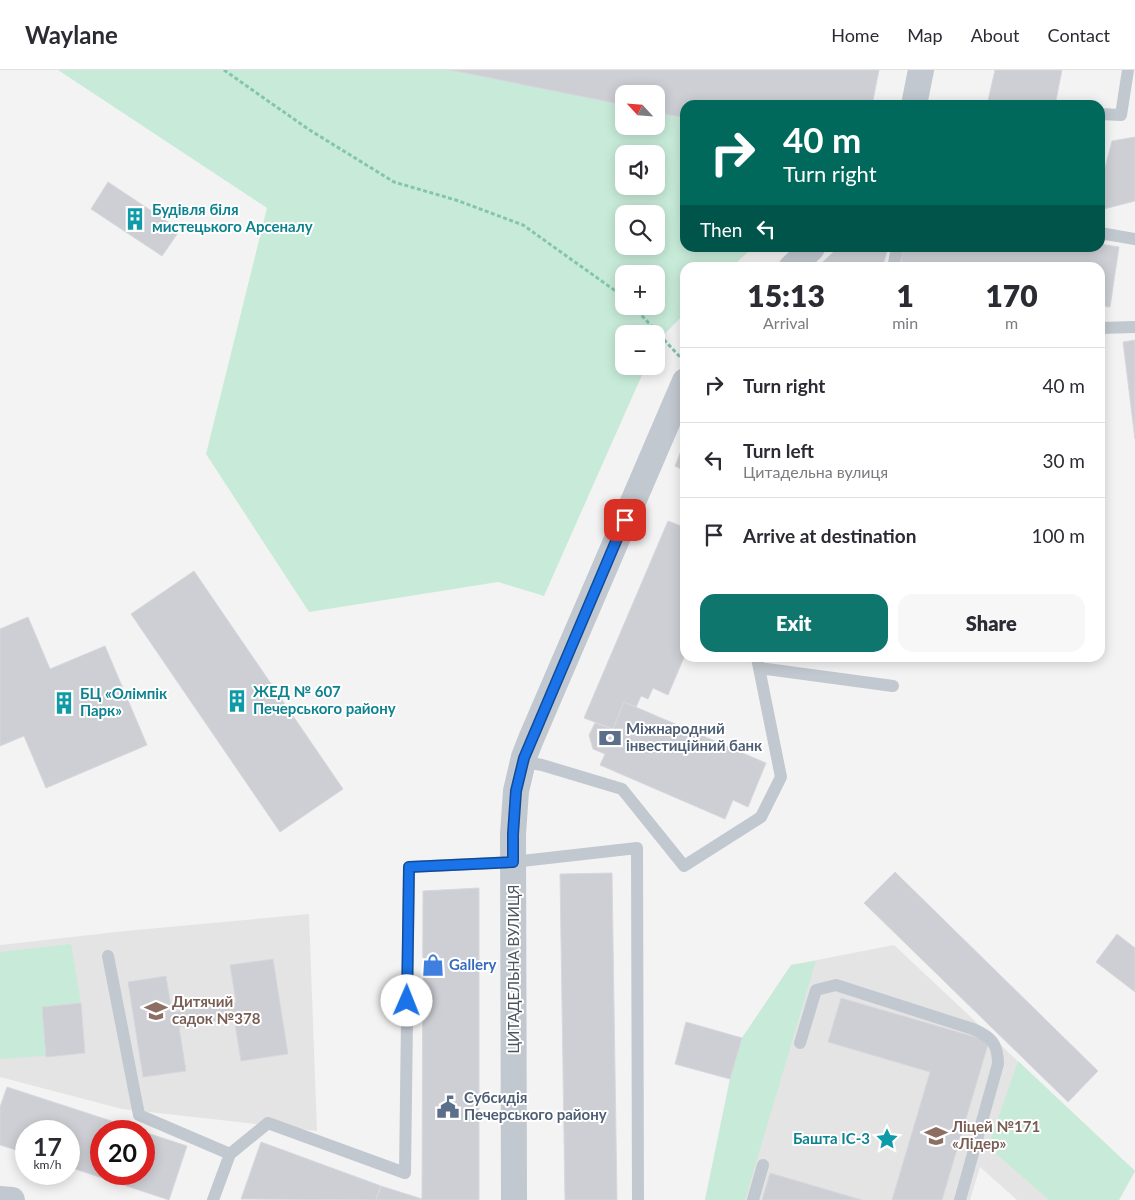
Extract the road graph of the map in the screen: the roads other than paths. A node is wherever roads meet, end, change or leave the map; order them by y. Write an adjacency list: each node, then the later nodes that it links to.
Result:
1 (921, 70): 3 (street)
2 (1128, 70): 4 (lane)
3 (915, 100)
4 (1105, 114)
5 (1105, 234): 6 (lane)
6 (1135, 239)
7 (808, 252): 8 (street)
8 (797, 262)
9 (1135, 327): 10 (lane)
10 (1105, 328)
11 (680, 376): 14 (street, ЦИТАДЕЛЬНА ВУЛИЦЯ)
12 (758, 663): 13 (lane); 14 (lane)
13 (893, 686)
14 (524, 758): 15 (street, ЦИТАДЕЛЬНА ВУЛИЦЯ)
15 (513, 862): 18 (lane); 23 (street, ЦИТАДЕЛЬНА ВУЛИЦЯ); 24 (lane)
16 (108, 956): 18 (lane)
17 (800, 1043): 26 (lane)
18 (230, 1154): 22 (lane)
19 (763, 1165): 25 (lane)
20 (0, 1199): 21 (street)
21 (12, 1200)
22 (213, 1200)
23 (514, 1200)
24 (638, 1200)
25 (753, 1200)
26 (960, 1200)

